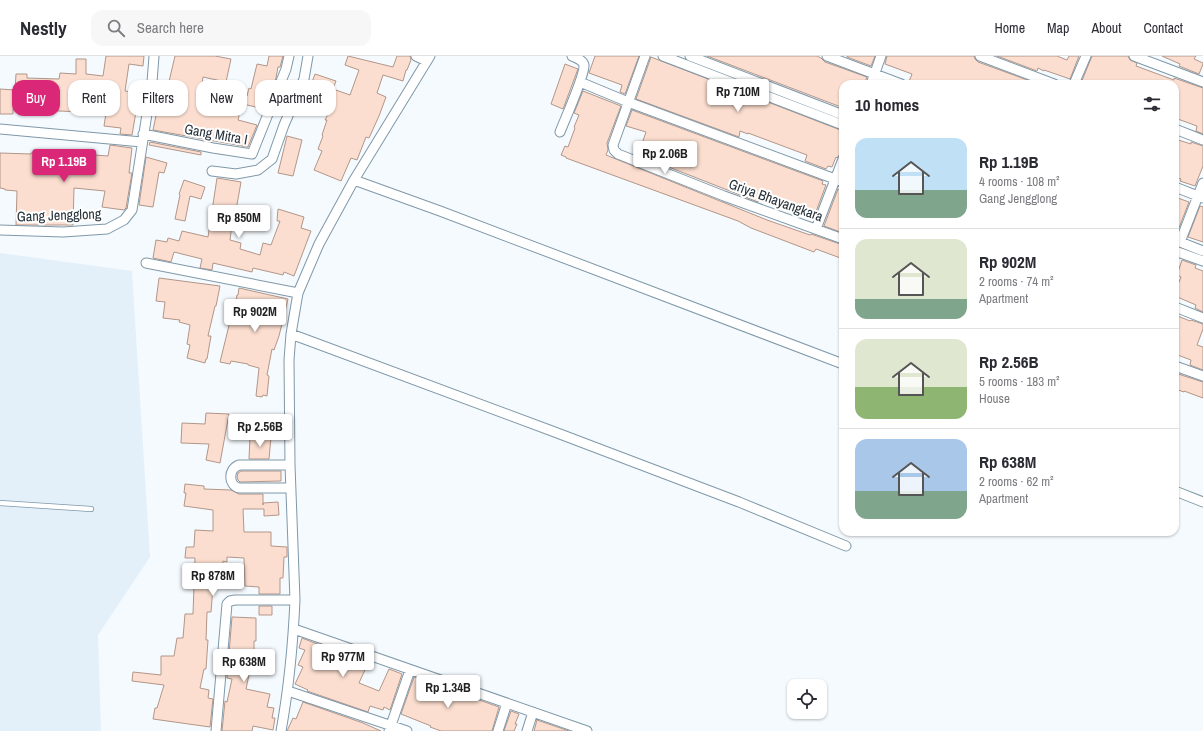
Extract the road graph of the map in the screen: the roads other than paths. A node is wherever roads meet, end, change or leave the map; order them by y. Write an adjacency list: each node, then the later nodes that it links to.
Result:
1 (154, 56): 28 (street, Gang Jengglong)
2 (289, 56): 28 (street, Gang Mitra I)
3 (308, 56): 30 (street)
4 (416, 56): 14 (street)
5 (572, 56): 20 (street)
6 (645, 56): 22 (street, Griya Bhayangkara)
7 (663, 56): 24 (street)
8 (690, 56): 23 (street)
9 (827, 56): 15 (street)
10 (881, 56): 15 (street)
11 (980, 56): 18 (street)
12 (1086, 56): 19 (street)
13 (1134, 56): 21 (street)
14 (428, 58): 31 (street)
15 (874, 74): 16 (street); 17 (street)
16 (872, 80)
17 (890, 80)
18 (1043, 80)
19 (1076, 80)
20 (580, 82): 22 (street); 27 (street)
21 (1203, 82)
22 (628, 102): 32 (street); 37 (street, Griya Bhayangkara)
23 (839, 113)
24 (839, 123)
25 (0, 129): 28 (street)
26 (1179, 131): 29 (street)
27 (560, 132)
28 (143, 138): 36 (street, Gang Jengglong)
29 (1203, 140)
30 (212, 171)
31 (354, 180): 45 (street); 49 (street)
32 (839, 181): 37 (street)
33 (1203, 183): 35 (street)
34 (1179, 189): 35 (street)
35 (1201, 197): 39 (street)
36 (0, 230)
37 (816, 230): 38 (street, Griya Bhayangkara)
38 (839, 238)
39 (1179, 239)
40 (1179, 241): 41 (street)
41 (1203, 251)
42 (1179, 253): 43 (street)
43 (1203, 261)
44 (146, 263): 45 (street)
45 (298, 293): 48 (street)
46 (1179, 309): 47 (street)
47 (1203, 318)
48 (291, 334): 52 (street); 58 (street)
49 (839, 362)
50 (1179, 367): 51 (street)
51 (1203, 376)
52 (290, 465): 53 (street); 53 (street)
53 (291, 488): 59 (street)
54 (1179, 493): 55 (street)
55 (1203, 502)
56 (0, 503): 57 (lane)
57 (91, 509)
58 (846, 546)
59 (295, 600): 60 (street); 66 (street)
60 (294, 629): 61 (street); 62 (street)
61 (410, 670): 63 (street); 65 (street)
62 (288, 691): 65 (street); 67 (street)
63 (508, 703): 64 (street); 69 (street)
64 (533, 712): 70 (street); 71 (street)
65 (390, 728): 68 (street)
66 (216, 731)
67 (281, 731)
68 (407, 731)
69 (498, 731)
70 (527, 731)
71 (585, 731)

